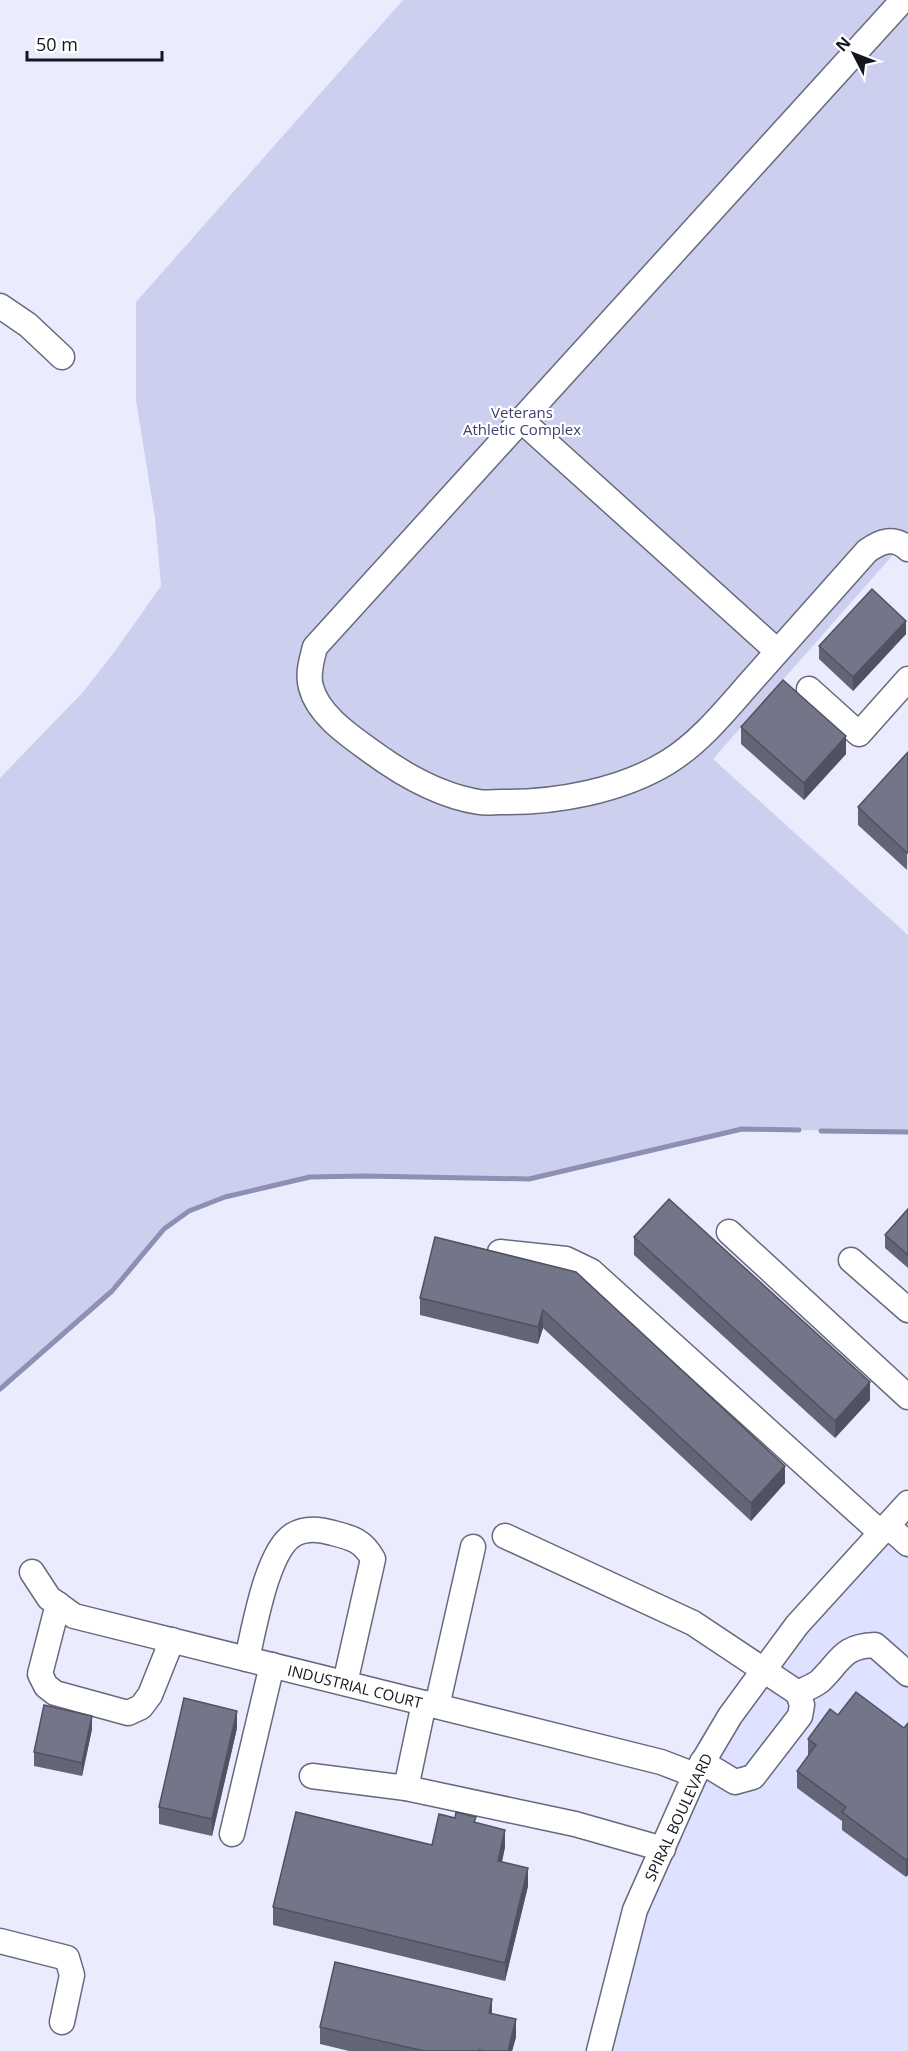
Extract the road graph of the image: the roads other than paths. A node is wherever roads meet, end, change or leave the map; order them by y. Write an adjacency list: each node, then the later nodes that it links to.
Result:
1 (903, 0): 4 (street)
2 (0, 306): 3 (street)
3 (62, 357)
4 (521, 420): 6 (street); 6 (street)
5 (905, 546): 6 (street)
6 (777, 651)
7 (908, 679): 8 (street)
8 (809, 689)
9 (729, 1232): 13 (street)
10 (500, 1252): 15 (street)
11 (851, 1260): 12 (street)
12 (908, 1310)
13 (908, 1397)
14 (908, 1503): 15 (street, SPIRAL BOULEVARD)
15 (884, 1529): 17 (street); 24 (street, SPIRAL BOULEVARD)
16 (505, 1536): 24 (street)
17 (908, 1544)
18 (473, 1547): 28 (street)
19 (32, 1572): 20 (street, INDUSTRIAL COURT)
20 (58, 1604): 21 (street, INDUSTRIAL COURT); 21 (street)
21 (172, 1640): 22 (street, INDUSTRIAL COURT)
22 (247, 1659): 23 (street, INDUSTRIAL COURT); 26 (street)
23 (272, 1665): 26 (street, INDUSTRIAL COURT); 32 (street)
24 (764, 1670): 27 (street); 29 (street, SPIRAL BOULEVARD)
25 (908, 1674): 27 (street)
26 (345, 1683): 28 (street, INDUSTRIAL COURT)
27 (798, 1693): 29 (street, INDUSTRIAL COURT)
28 (430, 1704): 29 (street, INDUSTRIAL COURT); 31 (street)
29 (699, 1769): 33 (street, SPIRAL BOULEVARD)
30 (312, 1776): 31 (street)
31 (406, 1788): 33 (street)
32 (232, 1834)
33 (663, 1849): 36 (street, SPIRAL BOULEVARD)
34 (0, 1941): 35 (street)
35 (62, 2022)
36 (599, 2051)

